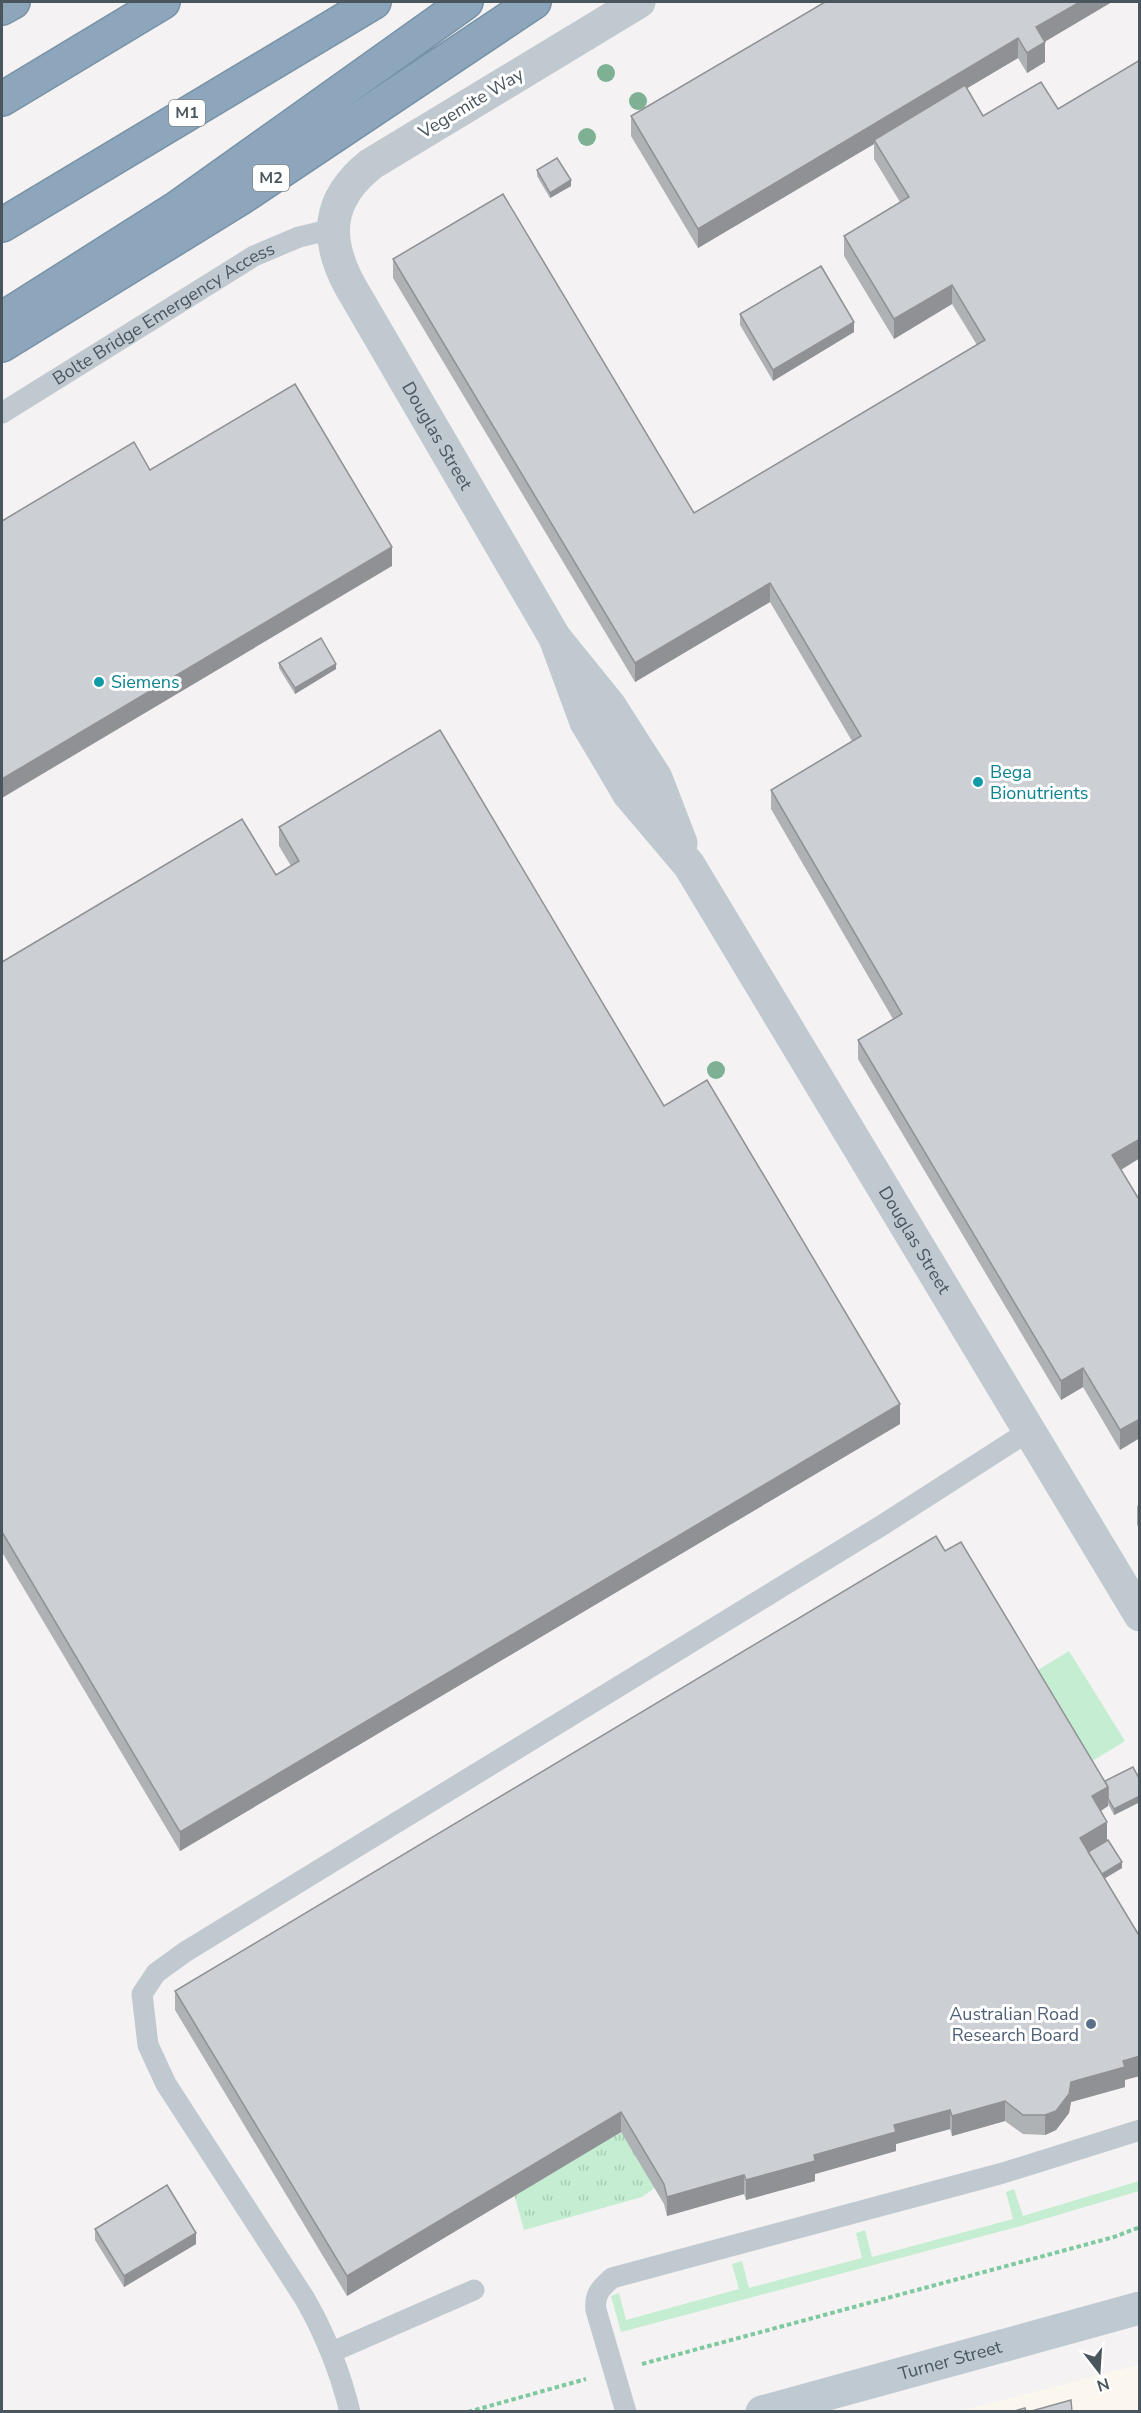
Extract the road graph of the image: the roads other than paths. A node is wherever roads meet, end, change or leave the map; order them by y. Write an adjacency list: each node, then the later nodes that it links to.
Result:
1 (13, 2): 7 (highway)
2 (163, 2): 8 (highway)
3 (374, 2): 9 (highway, M1)
4 (466, 2): 11 (highway, M2)
5 (534, 2): 12 (highway, M2)
6 (639, 2): 10 (street, Vegemite Way)
7 (2, 9)
8 (2, 99)
9 (2, 225)
10 (333, 230): 13 (lane, Bolte Bridge Emergency Access); 14 (street, Douglas Street)
11 (2, 319)
12 (2, 345)
13 (2, 413)
14 (1029, 1431): 15 (street, Douglas Street); 19 (lane)
15 (1140, 1615)
16 (1140, 2130): 21 (lane)
17 (474, 2290): 19 (lane)
18 (1140, 2308): 22 (street, Turner Street)
19 (332, 2352): 20 (lane)
20 (350, 2412)
21 (626, 2412)
22 (762, 2412)

